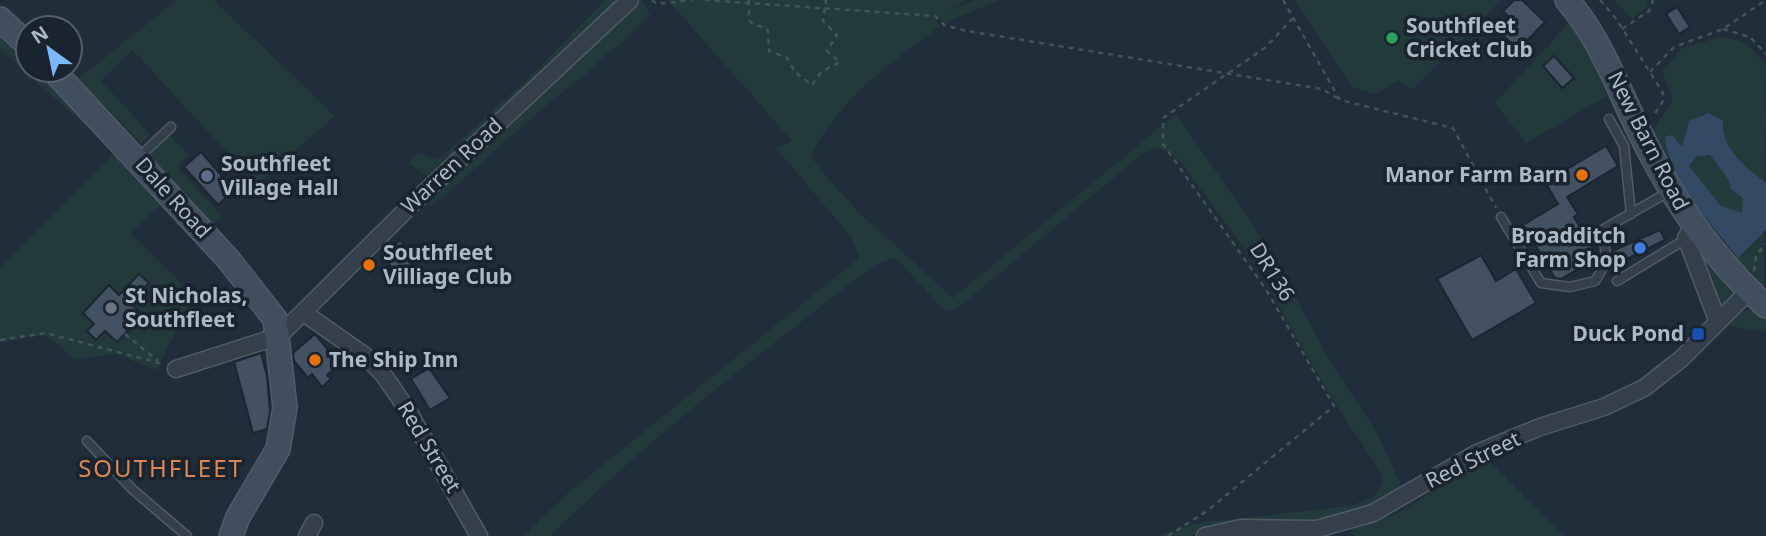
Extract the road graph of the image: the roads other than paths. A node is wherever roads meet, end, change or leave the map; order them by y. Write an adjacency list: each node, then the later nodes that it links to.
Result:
1 (630, 0): 15 (street, Warren Road)
2 (1567, 0): 9 (street, New Barn Road)
3 (0, 19): 4 (street)
4 (14, 32)
5 (67, 84): 8 (street, Dale Road)
6 (1609, 119): 10 (lane)
7 (171, 127): 8 (lane)
8 (138, 158): 17 (street, Dale Road)
9 (1670, 191): 10 (lane); 12 (street, New Barn Road)
10 (1631, 214): 11 (lane)
11 (1501, 217)
12 (1689, 232): 13 (lane); 14 (street, New Barn Road); 16 (street)
13 (1617, 281)
14 (1758, 299): 16 (street, Red Street)
15 (304, 313): 17 (street, Warren Road); 24 (street, Red Street)
16 (1718, 322): 25 (street, Red Street)
17 (279, 336): 18 (street); 23 (street, Dale Road)
18 (176, 369)
19 (87, 441): 20 (lane)
20 (175, 525): 21 (lane); 22 (lane)
21 (173, 536)
22 (187, 536)
23 (231, 536)
24 (480, 536)
25 (1205, 536)

